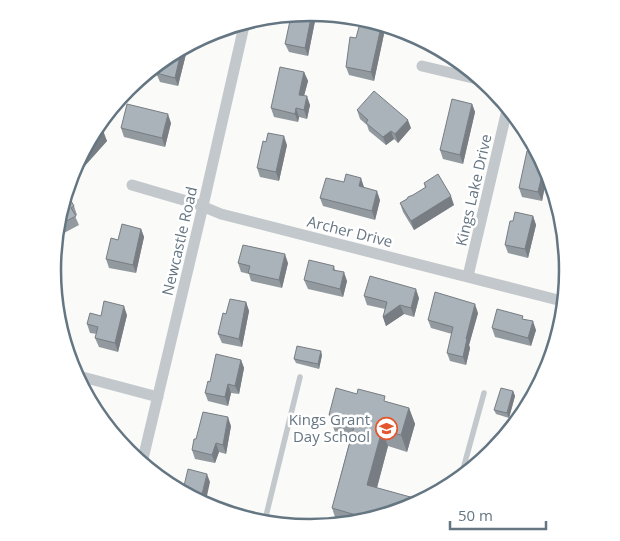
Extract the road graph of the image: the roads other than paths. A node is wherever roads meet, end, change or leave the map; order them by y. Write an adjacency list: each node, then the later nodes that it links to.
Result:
1 (243, 31): 6 (street, Newcastle Road)
2 (422, 66): 3 (street)
3 (466, 76)
4 (506, 116): 7 (street, Kings Lake Drive)
5 (132, 185): 6 (street, Archer Drive)
6 (203, 206): 7 (street, Archer Drive); 12 (street, Newcastle Road)
7 (468, 276): 8 (street, Archer Drive)
8 (557, 300)
9 (300, 377): 15 (lane)
10 (85, 378): 12 (street)
11 (484, 393): 14 (lane)
12 (158, 397): 13 (street, Newcastle Road)
13 (144, 456)
14 (464, 466)
15 (266, 516)

